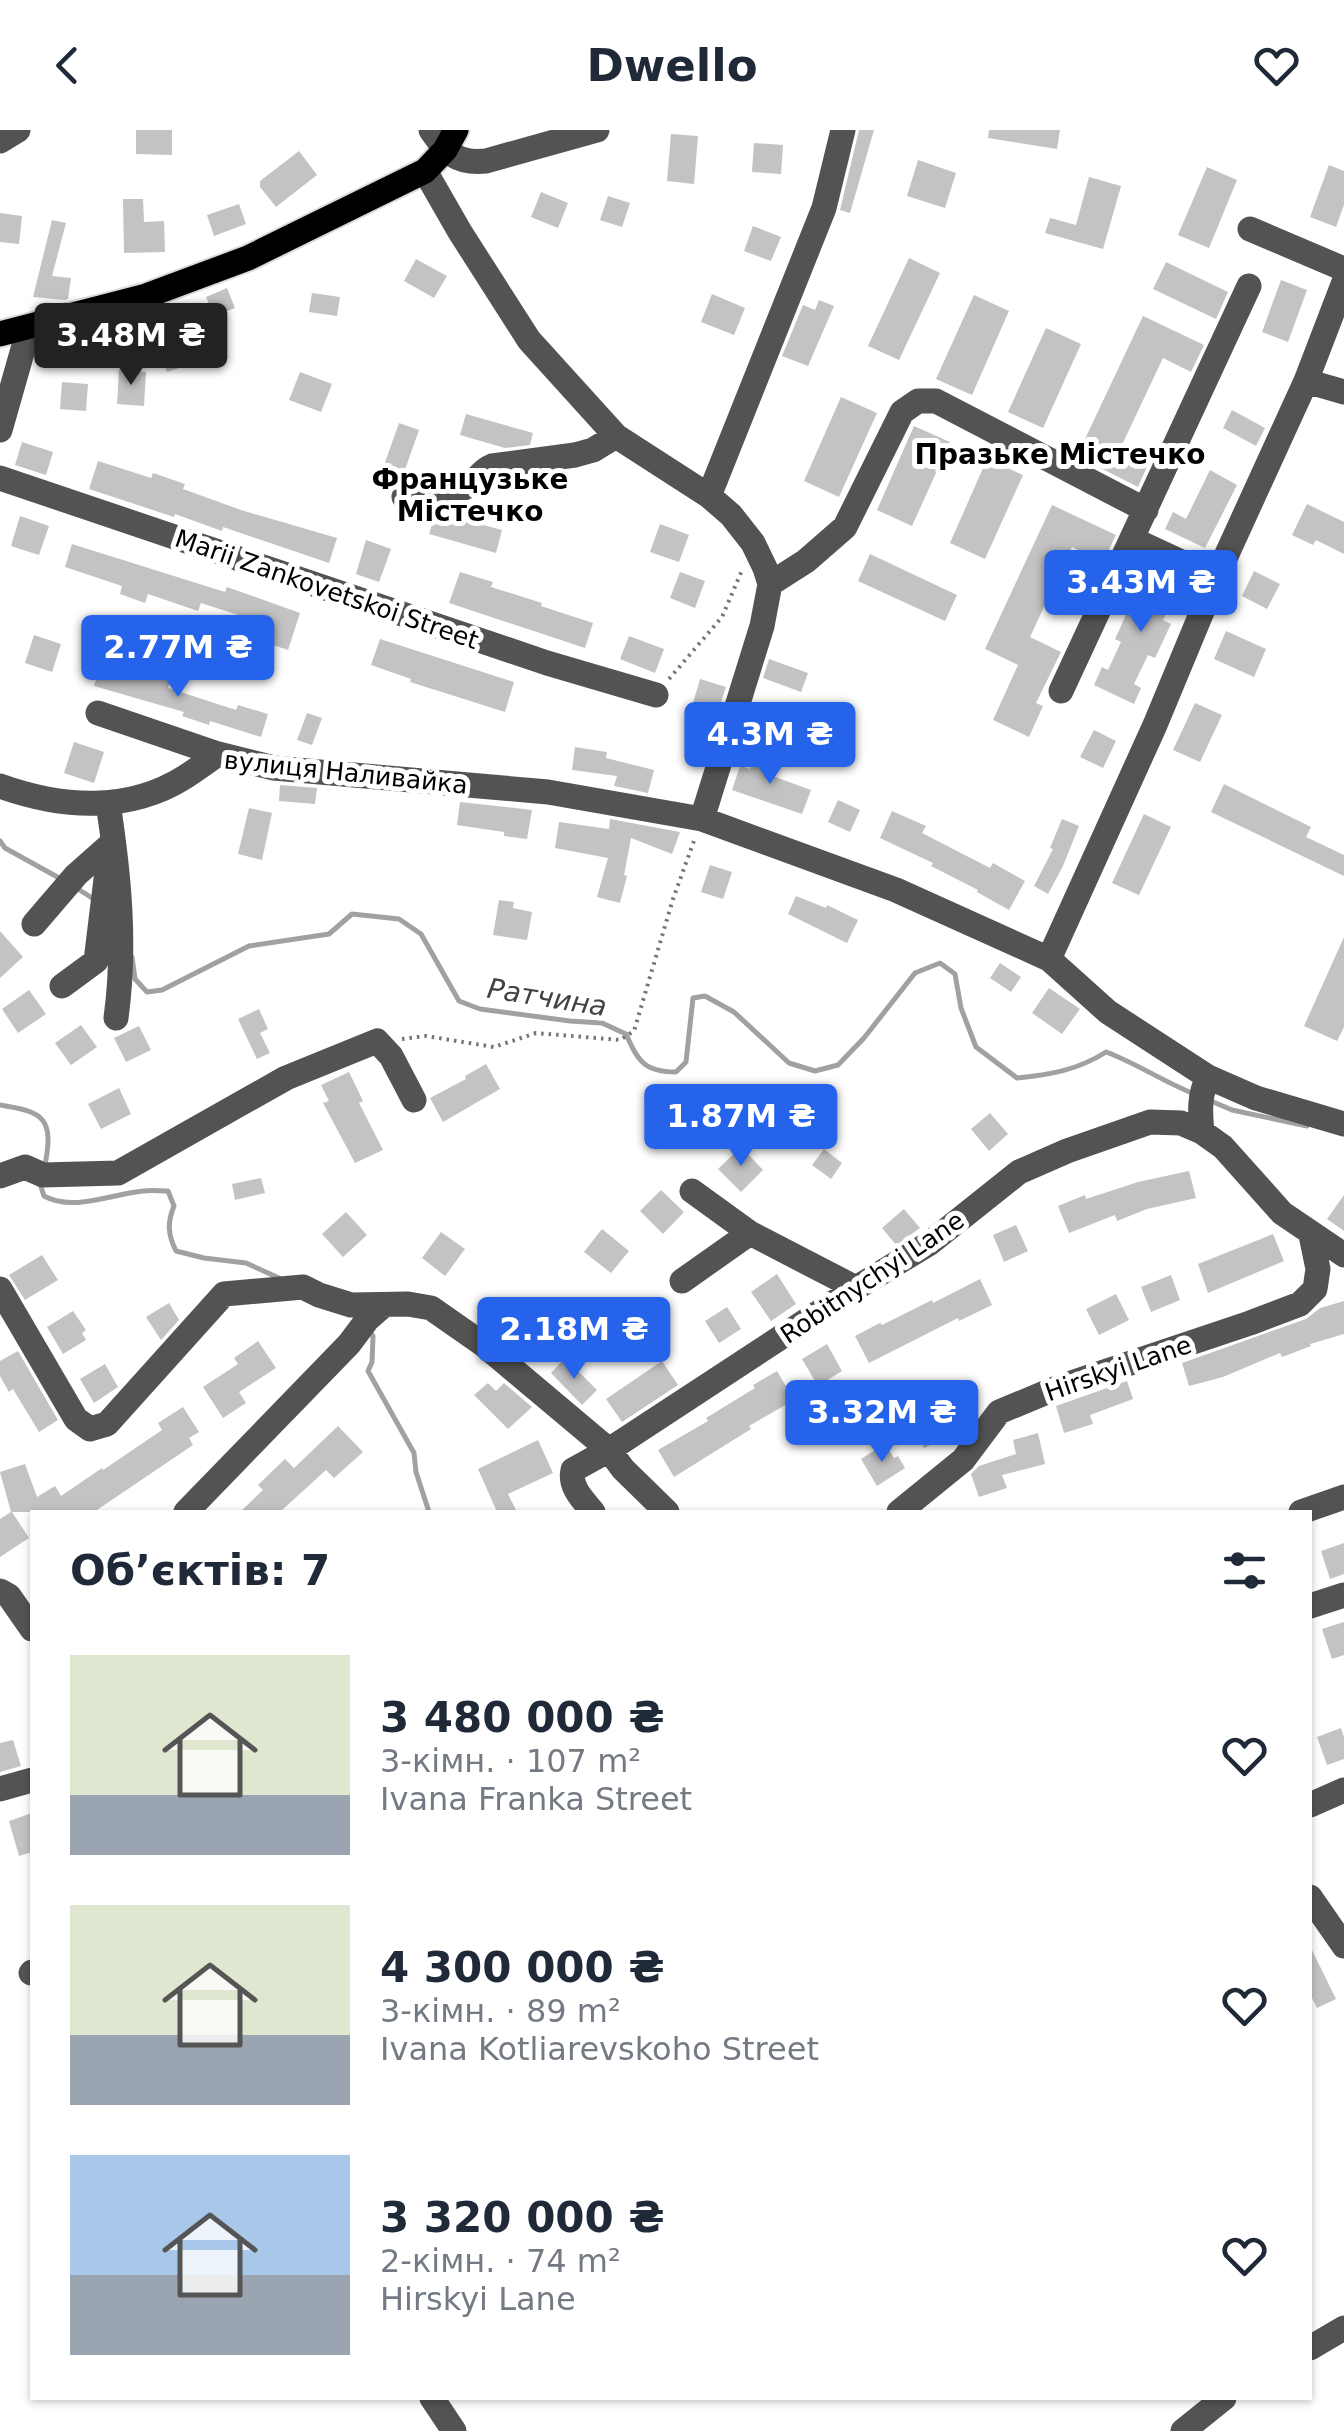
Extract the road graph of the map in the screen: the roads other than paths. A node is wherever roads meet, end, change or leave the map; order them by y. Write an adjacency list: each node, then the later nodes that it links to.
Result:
1 (18, 130): 5 (street)
2 (597, 130): 4 (street)
3 (843, 130): 19 (street)
4 (444, 137): 6 (main road)
5 (0, 141)
6 (425, 171): 11 (main road); 16 (street)
7 (1250, 230): 8 (street)
8 (1344, 269)
9 (1344, 282): 13 (street)
10 (1250, 286): 20 (street)
11 (29, 328): 12 (main road); 15 (street)
12 (0, 334)
13 (1306, 382): 14 (street); 22 (street)
14 (1344, 392)
15 (0, 430)
16 (616, 436): 18 (street); 19 (street)
17 (0, 478): 25 (street, Marii Zankovetskoi Street)
18 (404, 496)
19 (708, 496): 23 (street)
20 (1146, 510): 21 (street); 23 (street)
21 (1132, 539): 22 (street); 24 (street)
22 (1216, 578): 34 (street)
23 (770, 584): 30 (street)
24 (1061, 691)
25 (656, 694)
26 (98, 713): 27 (street)
27 (218, 754): 29 (street, вулиця Наливайка); 30 (street, вулиця Наливайка)
28 (0, 786): 29 (street, вулиця Наливайка)
29 (108, 803): 31 (street)
30 (702, 819): 34 (street, вулиця Наливайка)
31 (111, 838): 32 (street); 33 (street)
32 (112, 917): 35 (street); 36 (street)
33 (34, 924)
34 (1049, 959): 38 (street, вулиця Наливайка)
35 (62, 986)
36 (116, 1018)
37 (414, 1100): 40 (street)
38 (1203, 1102): 39 (street); 43 (street); 46 (street, Robitnychyi Lane)
39 (1344, 1124)
40 (0, 1176)
41 (692, 1191): 42 (street)
42 (750, 1233): 45 (street); 46 (street)
43 (1311, 1234): 44 (street); 54 (street, Hirskyi Lane)
44 (1344, 1255)
45 (682, 1281)
46 (856, 1288): 49 (street, Robitnychyi Lane)
47 (0, 1289): 48 (street)
48 (375, 1313): 49 (street); 51 (street)
49 (608, 1450): 52 (street, Robitnychyi Lane); 53 (street)
50 (1344, 1497): 55 (street)
51 (188, 1510)
52 (591, 1510)
53 (665, 1510)
54 (901, 1510)
55 (1307, 1510)
56 (14, 1593): 59 (street)
57 (1344, 1594): 58 (street)
58 (1312, 1605)
59 (30, 1624)
60 (30, 1781): 61 (street)
61 (0, 1789)
62 (1344, 1790): 63 (street)
63 (1312, 1804)
64 (1312, 1900): 65 (street)
65 (1344, 1946)
66 (1344, 2328): 67 (street)
67 (1312, 2347)
68 (433, 2400): 70 (street)
69 (1222, 2400): 71 (street)
70 (454, 2431)
71 (1183, 2431)

